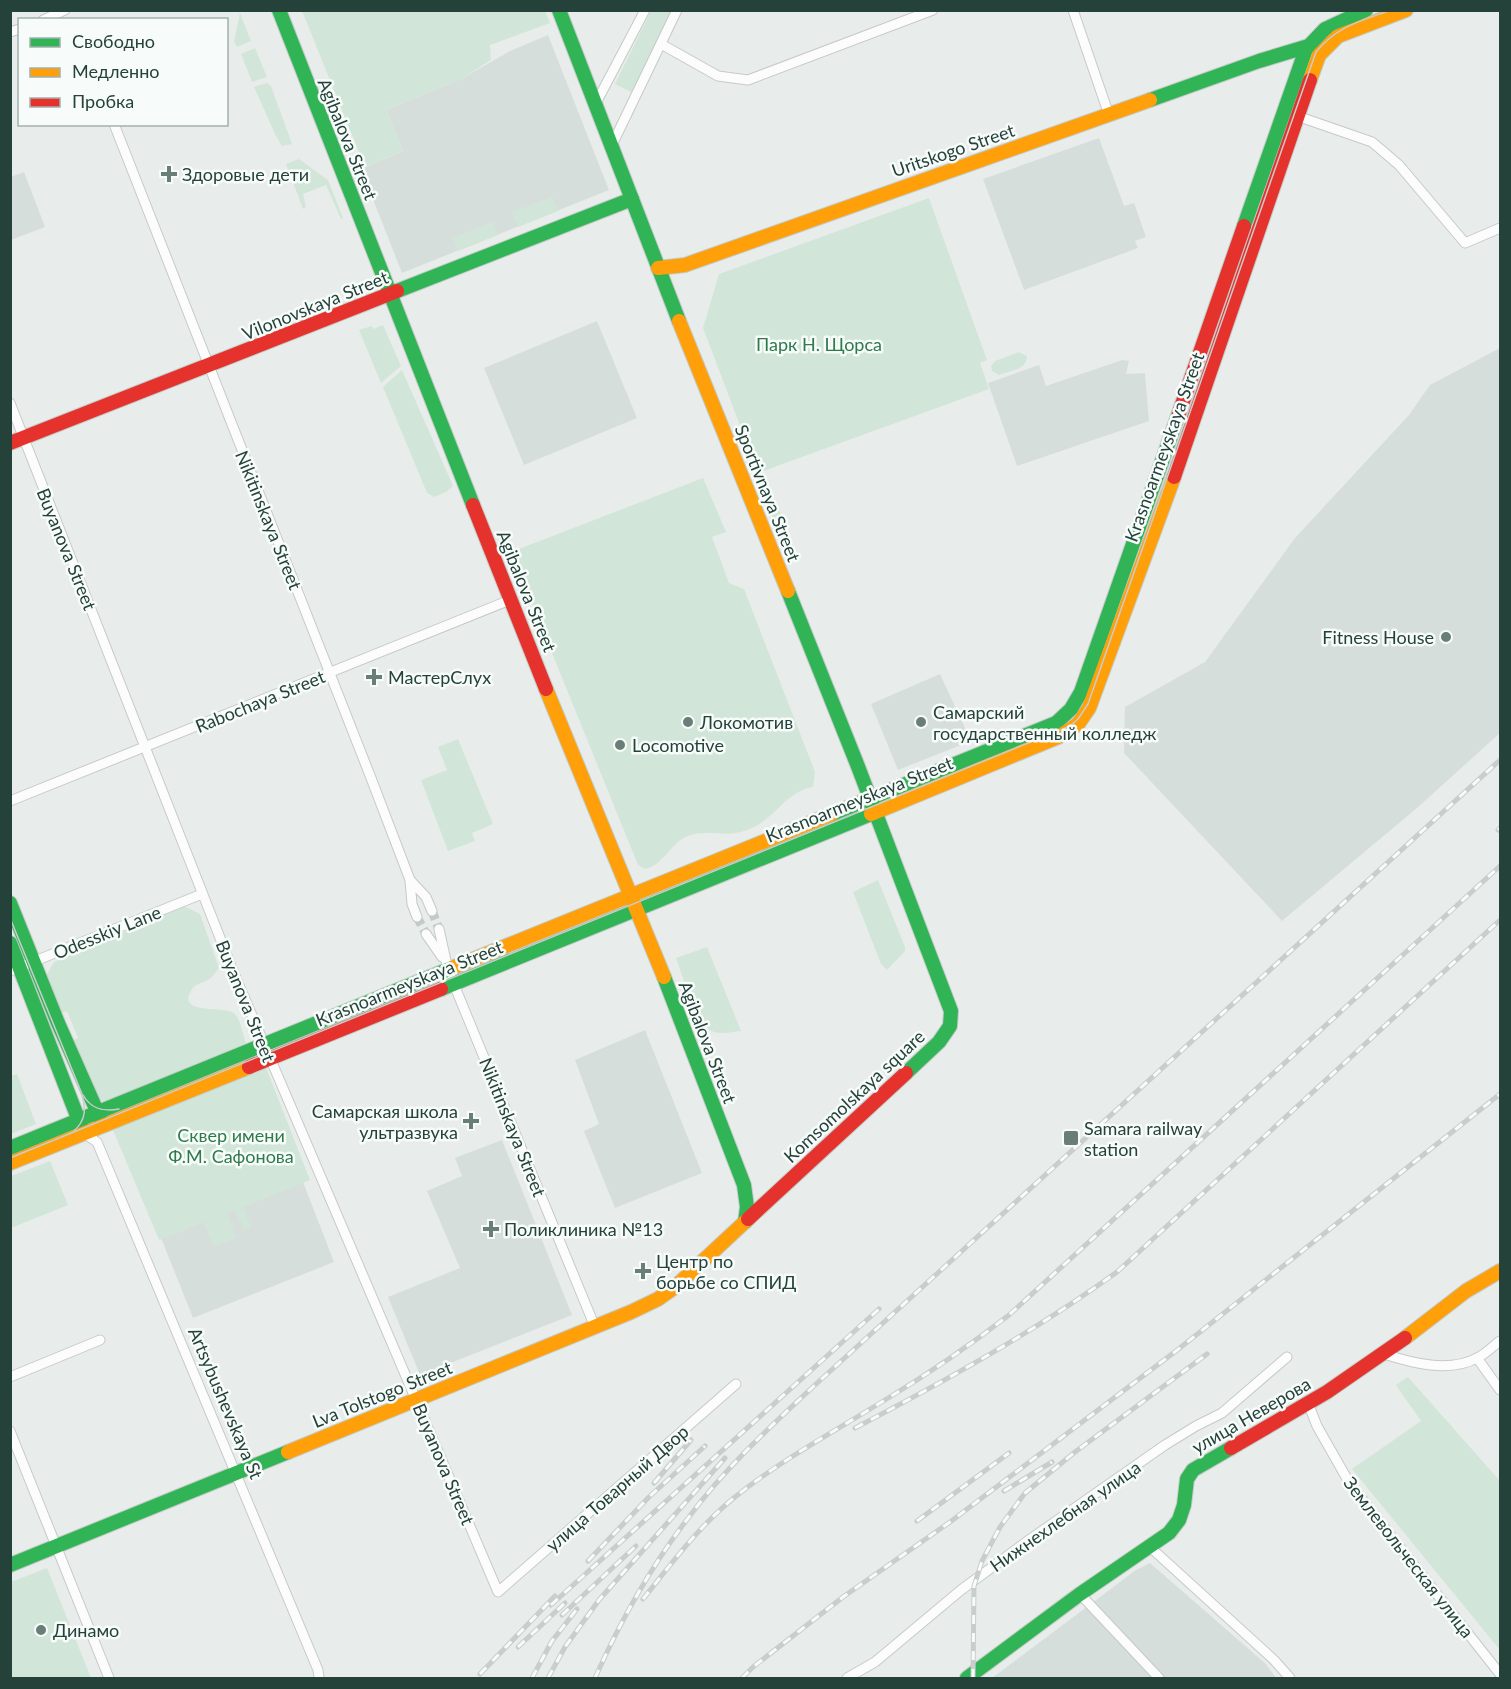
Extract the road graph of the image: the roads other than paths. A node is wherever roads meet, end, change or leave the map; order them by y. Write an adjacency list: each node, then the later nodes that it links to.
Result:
1 (67, 10): 10 (street)
2 (279, 10): 23 (main road, Agibalova Street)
3 (559, 10): 15 (main road, Sportivnaya Street)
4 (645, 10): 15 (street)
5 (677, 10): 12 (street)
6 (933, 10): 12 (street)
7 (1073, 10): 16 (street)
8 (1366, 10): 11 (main road)
9 (1406, 10): 11 (main road)
10 (48, 18)
11 (1332, 35): 13 (main road); 14 (main road); 17 (main road, Krasnoarmeyskaya Street)
12 (661, 44): 19 (street)
13 (1307, 48): 14 (main road); 30 (main road, Krasnoarmeyskaya Street)
14 (1259, 61): 16 (main road, Uritskogo Street)
15 (595, 105): 19 (main road, Sportivnaya Street)
16 (1108, 115): 22 (main road, Uritskogo Street)
17 (1297, 116): 21 (street); 32 (main road, Krasnoarmeyskaya Street)
18 (115, 126): 24 (street, Nikitinskaya Street)
19 (611, 147): 20 (main road, Sportivnaya Street)
20 (632, 199): 22 (main road, Sportivnaya Street); 23 (main road, Vilonovskaya Street)
21 (1500, 228)
22 (658, 268): 30 (main road, Sportivnaya Street)
23 (391, 294): 24 (main road, Vilonovskaya Street); 27 (main road, Agibalova Street)
24 (208, 366): 26 (main road, Vilonovskaya Street); 28 (street, Nikitinskaya Street)
25 (10, 403): 26 (street, Buyanova Street)
26 (17, 441): 29 (street, Buyanova Street)
27 (510, 600): 28 (street, Rabochaya Street); 35 (main road, Agibalova Street)
28 (329, 673): 29 (street, Rabochaya Street); 33 (street, Nikitinskaya Street)
29 (146, 747): 31 (street, Rabochaya Street); 34 (street, Buyanova Street)
30 (869, 798): 32 (main road, Sportivnaya Street); 35 (main road, Krasnoarmeyskaya Street)
31 (10, 801)
32 (875, 812): 37 (main road, Krasnoarmeyskaya Street); 47 (main road, Sportivnaya Street)
33 (410, 880): 38 (street, Nikitinskaya Street); 39 (street)
34 (202, 894): 43 (street, Odesskiy Lane); 48 (street, Buyanova Street)
35 (631, 895): 37 (main road, Agibalova Street); 44 (main road, Krasnoarmeyskaya Street)
36 (10, 903): 43 (main road)
37 (636, 910): 46 (main road, Krasnoarmeyskaya Street); 57 (main road, Agibalova Street)
38 (432, 911)
39 (417, 917)
40 (439, 929): 44 (street)
41 (426, 934): 44 (street)
42 (10, 943): 45 (main road)
43 (33, 962): 45 (street, Odesskiy Lane); 50 (main road)
44 (447, 965): 46 (street, Nikitinskaya Street); 48 (main road, Krasnoarmeyskaya Street)
45 (15, 969): 51 (main road)
46 (454, 984): 49 (main road, Krasnoarmeyskaya Street); 61 (street, Nikitinskaya Street)
47 (943, 990): 58 (main road, Komsomolskaya square)
48 (264, 1044): 49 (street, Buyanova Street); 50 (main road, Krasnoarmeyskaya Street)
49 (270, 1059): 52 (main road, Krasnoarmeyskaya Street); 70 (street, Buyanova Street)
50 (98, 1112): 51 (main road, Krasnoarmeyskaya Street); 52 (main road)
51 (79, 1120): 53 (main road); 55 (main road, Krasnoarmeyskaya Street)
52 (103, 1126): 53 (main road, Krasnoarmeyskaya Street); 54 (street)
53 (85, 1134): 54 (street); 56 (main road, Krasnoarmeyskaya Street)
54 (97, 1142): 73 (street, Artsybushevskaya St)
55 (10, 1148)
56 (10, 1163)
57 (744, 1185): 58 (main road); 59 (main road, Agibalova Street)
58 (778, 1192): 59 (main road, Komsomolskaya square)
59 (745, 1222): 61 (main road, Lva Tolstogo Street)
60 (1500, 1271): 64 (main road, улица Неверова)
61 (595, 1327): 70 (main road, Lva Tolstogo Street)
62 (100, 1340): 67 (street)
63 (1500, 1341): 66 (street)
64 (1384, 1354): 66 (street); 71 (main road, улица Неверова)
65 (1287, 1357): 82 (street, Нижнехлебная улица)
66 (1478, 1358): 69 (street)
67 (10, 1377)
68 (736, 1384): 77 (street, улица Товарный Двор)
69 (1500, 1390)
70 (416, 1400): 73 (main road, Lva Tolstogo Street); 77 (street, Buyanova Street)
71 (1308, 1403): 75 (main road, улица Неверова); 79 (street, Землевольческая улица)
72 (10, 1431): 74 (street)
73 (236, 1473): 74 (main road, Lva Tolstogo Street); 81 (street, Artsybushevskaya St)
74 (57, 1546): 76 (main road, Lva Tolstogo Street); 80 (street)
75 (1150, 1547): 78 (main road, улица Неверова); 85 (street)
76 (10, 1566)
77 (498, 1592)
78 (1080, 1594): 83 (main road, улица Неверова); 84 (street)
79 (1500, 1674)
80 (109, 1678)
81 (319, 1678)
82 (847, 1678)
83 (967, 1678)
84 (1159, 1678)
85 (1290, 1678)

